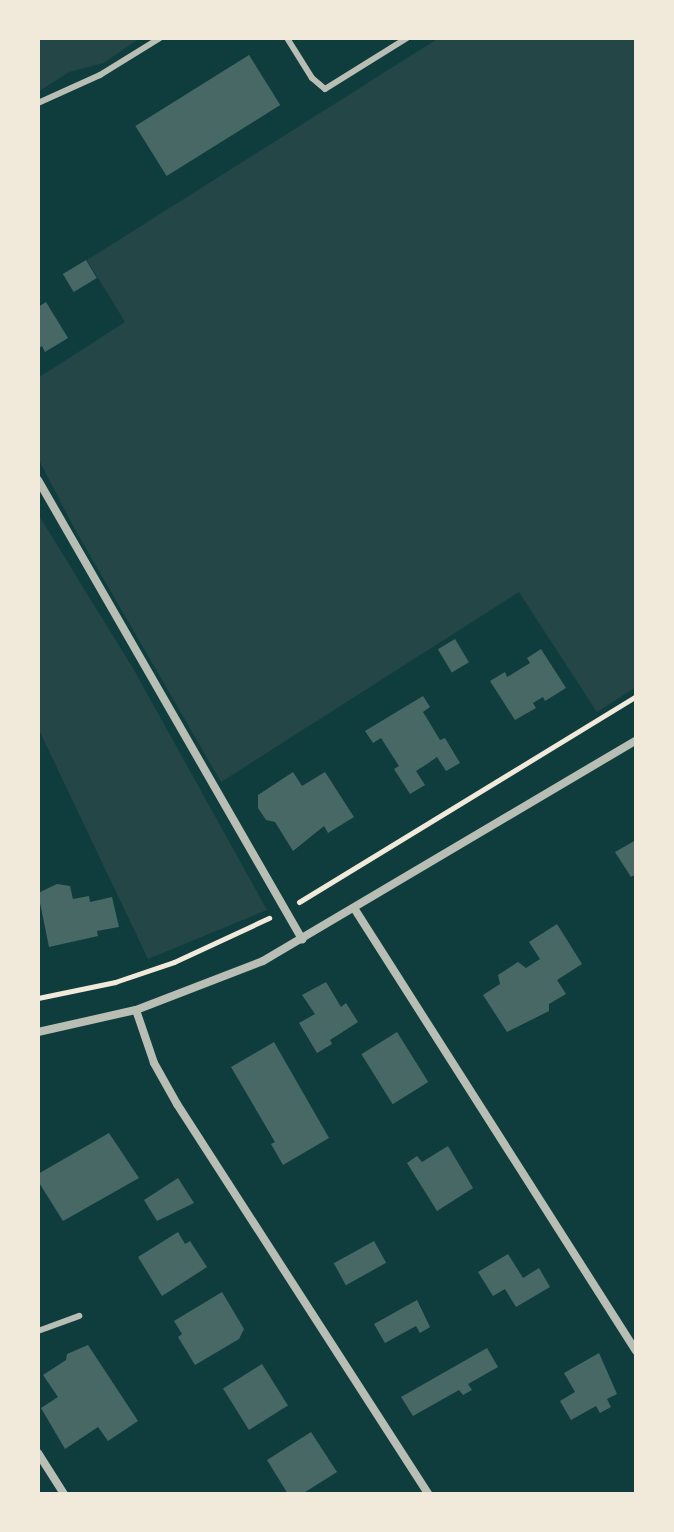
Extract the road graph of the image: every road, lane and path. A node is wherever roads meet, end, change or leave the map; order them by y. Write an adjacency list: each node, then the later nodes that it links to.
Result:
1 (160, 38): 4 (lane)
2 (287, 38): 3 (lane)
3 (407, 38)
4 (38, 103)
5 (38, 480): 9 (street)
6 (636, 696): 9 (path)
7 (636, 740): 8 (street)
8 (354, 908): 10 (street); 16 (street)
9 (284, 910): 10 (street); 11 (path)
10 (302, 939): 12 (street)
11 (38, 998)
12 (136, 1010): 13 (street); 19 (street)
13 (38, 1032)
14 (79, 1316): 15 (lane)
15 (38, 1331)
16 (636, 1351)
17 (38, 1453): 18 (street)
18 (64, 1494)
19 (428, 1494)

